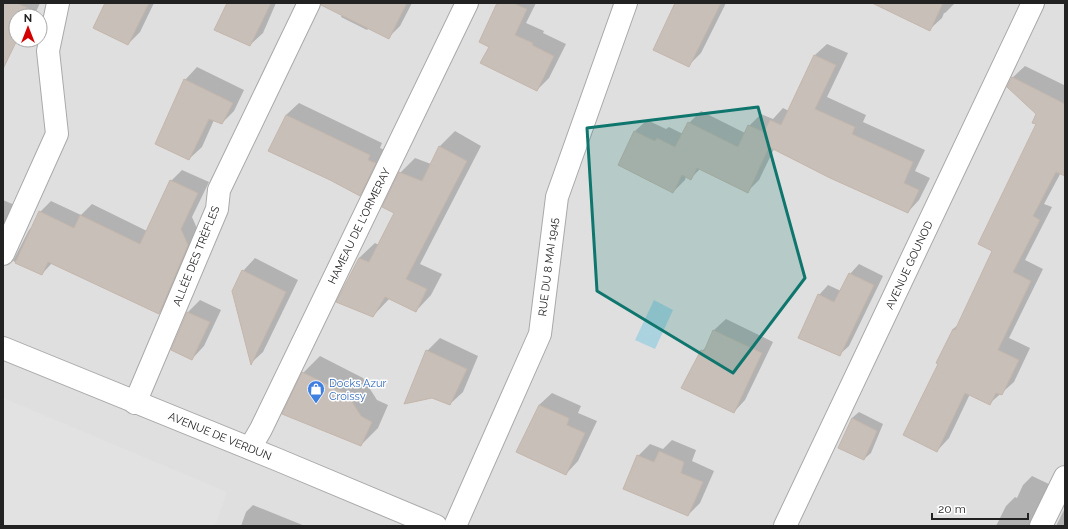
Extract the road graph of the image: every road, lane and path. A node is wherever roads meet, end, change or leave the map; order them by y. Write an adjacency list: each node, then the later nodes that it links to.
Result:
1 (58, 3): 6 (street)
2 (309, 3): 8 (street, ALLÉE DES TRÈFLES)
3 (466, 3): 9 (street, HAMEAU DE L'ORMERAY)
4 (626, 3): 12 (street, RUE DU 8 MAI 1945)
5 (1032, 3): 13 (street, AVENUE GOUNOD)
6 (3, 254)
7 (3, 348): 8 (street, AVENUE DE VERDUN)
8 (135, 403): 9 (street, AVENUE DE VERDUN)
9 (250, 448): 11 (street, AVENUE DE VERDUN)
10 (1065, 477): 14 (street)
11 (436, 526)
12 (455, 526)
13 (785, 526)
14 (1041, 526)

